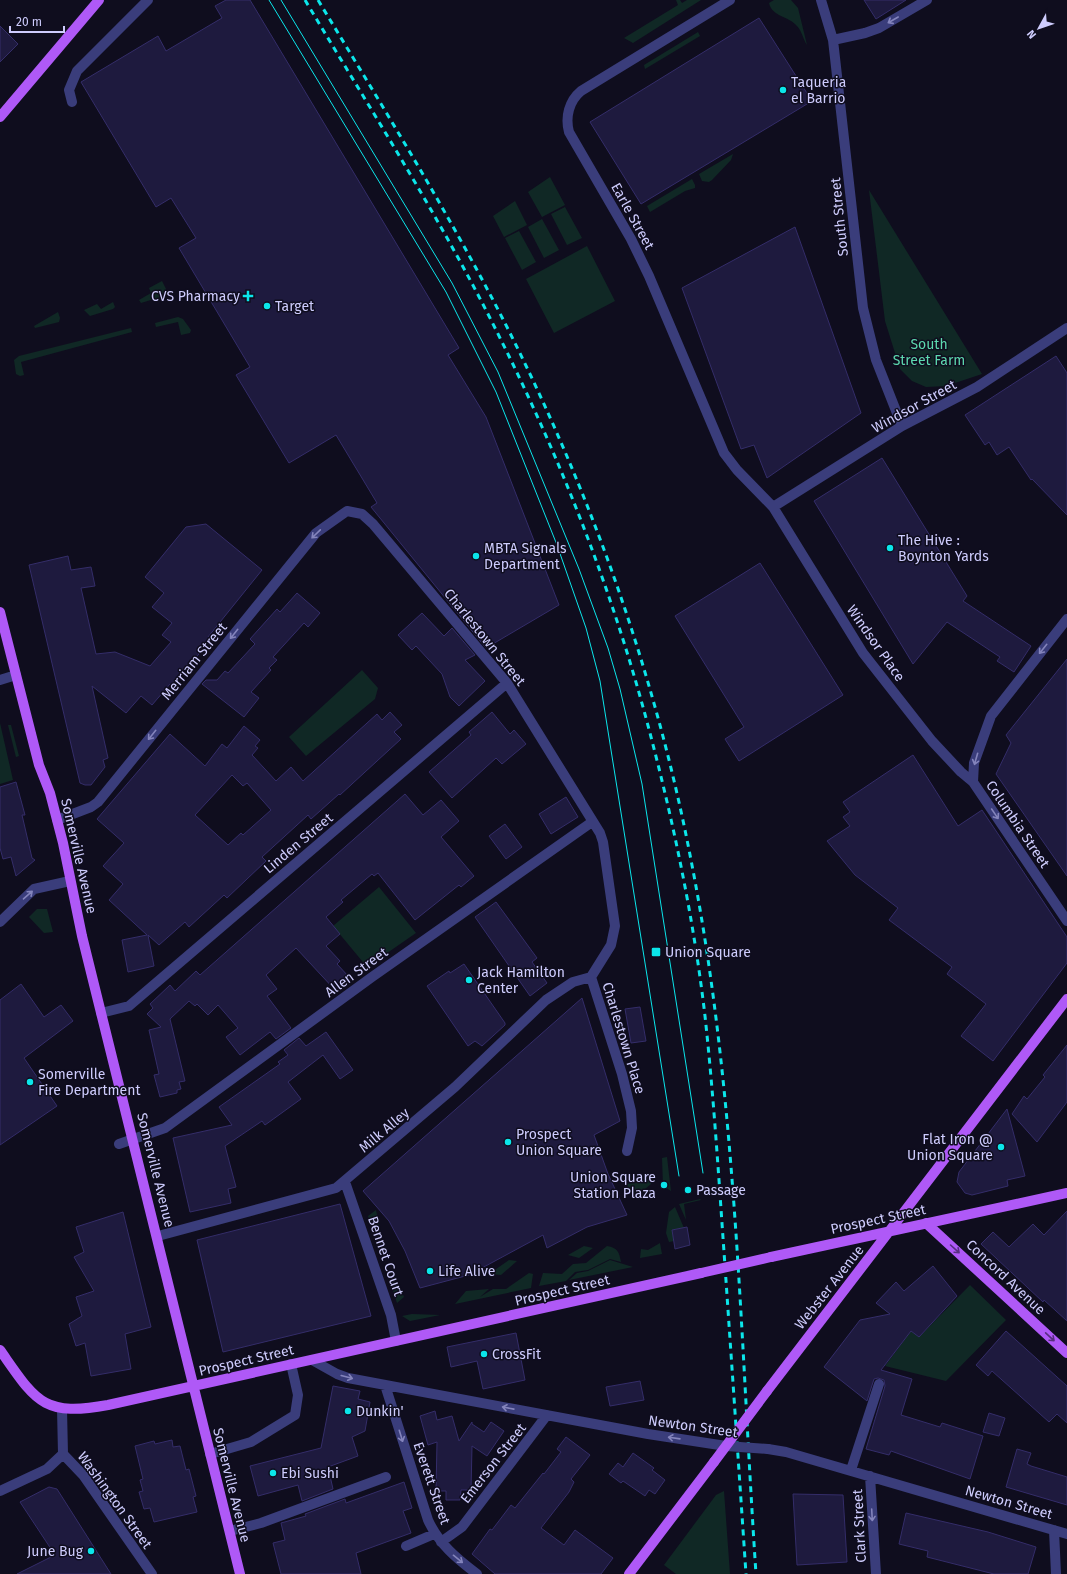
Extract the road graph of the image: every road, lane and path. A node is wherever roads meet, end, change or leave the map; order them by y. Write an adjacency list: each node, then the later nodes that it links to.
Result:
1 (98, 0): 8 (main road)
2 (148, 0): 7 (street)
3 (730, 0): 13 (street, Earle Street)
4 (821, 0): 6 (street, South Street)
5 (927, 0): 6 (street, one-way to 6)
6 (833, 40): 12 (street, South Street)
7 (72, 102)
8 (11, 105): 9 (main road); 10 (main road)
9 (0, 106)
10 (0, 117)
11 (1067, 328): 12 (street, Windsor Street)
12 (902, 426): 13 (street, Windsor Street)
13 (773, 507): 20 (street, Windsor Place)
14 (347, 511): 19 (street, Charlestown Street); 21 (street, Merriam Street, one-way to 21)
15 (0, 612): 17 (main road, Somerville Avenue)
16 (1067, 619): 20 (street, Columbia Street, one-way to 20)
17 (16, 675): 18 (street); 21 (main road, Somerville Avenue)
18 (0, 680)
19 (507, 683): 22 (street, Charlestown Street); 28 (street, Linden Street)
20 (973, 782): 24 (street, Columbia Street, one-way to 24)
21 (57, 820): 23 (main road, Somerville Avenue)
22 (592, 822): 26 (street, Charlestown Place); 29 (street, Allen Street)
23 (70, 882): 25 (street, one-way to 23); 28 (main road, Somerville Avenue)
24 (1067, 921)
25 (0, 922)
26 (591, 977): 31 (street, Charlestown Place); 32 (street, Milk Alley)
27 (1067, 999): 35 (main road, Webster Avenue)
28 (101, 1013): 29 (main road, Somerville Avenue)
29 (134, 1139): 30 (street, Allen Street); 36 (main road, Somerville Avenue)
30 (119, 1144)
31 (627, 1151)
32 (345, 1182): 36 (street, Milk Alley); 37 (street, Bennet Court)
33 (1067, 1192): 34 (main road, Prospect Street)
34 (926, 1223): 35 (main road, Prospect Street); 39 (main road, Concord Avenue, one-way to 39)
35 (890, 1231): 37 (main road, Prospect Street, bridge); 47 (main road, Webster Avenue, bridge)
36 (158, 1236): 44 (main road, Somerville Avenue)
37 (396, 1341): 40 (main road, Prospect Street)
38 (0, 1350): 45 (main road)
39 (1067, 1353)
40 (312, 1360): 41 (main road, Prospect Street); 43 (street, Newton Street, one-way to 43)
41 (291, 1364): 44 (main road, Prospect Street); 49 (street)
42 (879, 1384): 50 (street)
43 (385, 1385): 46 (street, Newton Street, one-way to 43); 56 (street, Everett Street, one-way to 56)
44 (194, 1386): 45 (main road, Prospect Street); 49 (main road, Somerville Avenue)
45 (62, 1409): 48 (street, Washington Street)
46 (547, 1415): 47 (street, Newton Street, one-way to 46); 58 (street, Emerson Street)
47 (726, 1446): 50 (street, Newton Street, bridge); 63 (main road, Webster Avenue, bridge)
48 (64, 1454): 53 (street); 60 (street, Washington Street)
49 (210, 1454): 55 (main road, Somerville Avenue)
50 (851, 1470): 51 (street, Newton Street)
51 (870, 1476): 54 (street, Newton Street); 64 (street, Clark Street, one-way to 64)
52 (386, 1478): 55 (street)
53 (0, 1491)
54 (1054, 1530): 57 (street, Newton Street); 65 (street)
55 (230, 1531): 61 (main road, Somerville Avenue)
56 (434, 1534): 58 (street, Everett Street); 59 (street)
57 (1067, 1534)
58 (441, 1542): 62 (street, Everett Street, one-way to 62)
59 (406, 1546)
60 (152, 1574)
61 (240, 1574)
62 (477, 1574)
63 (629, 1574)
64 (876, 1574)
65 (1056, 1574)

